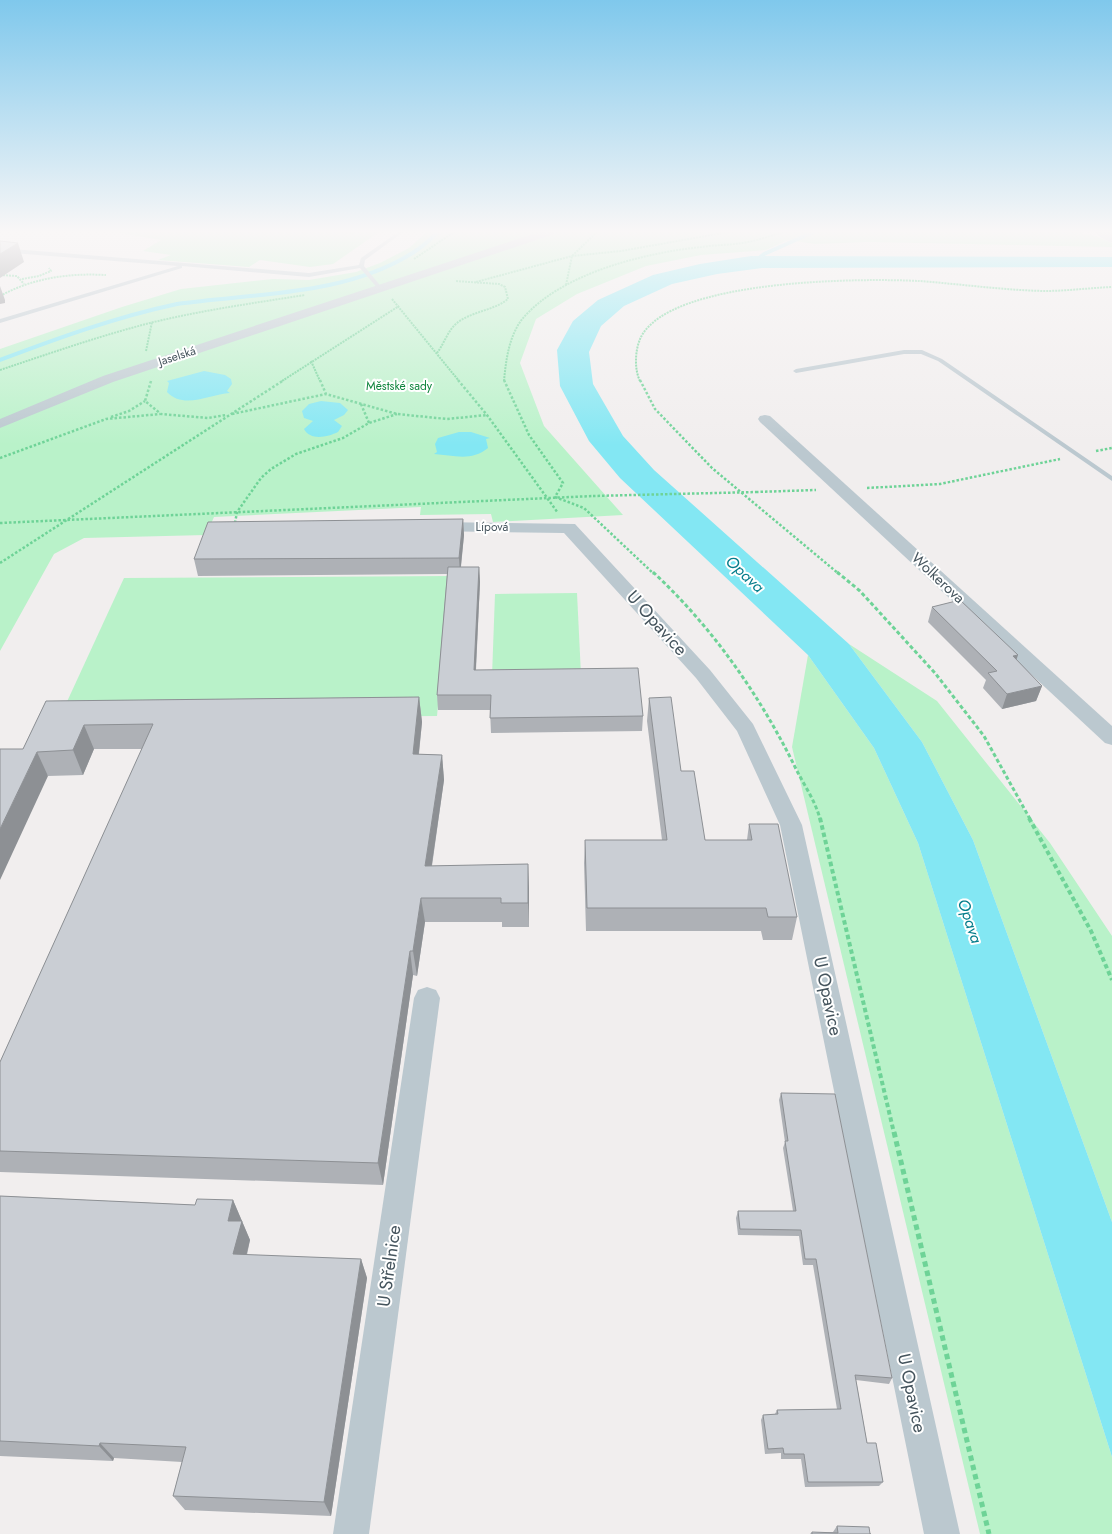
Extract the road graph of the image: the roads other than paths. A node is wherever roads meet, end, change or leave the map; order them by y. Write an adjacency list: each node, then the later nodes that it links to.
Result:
1 (67, 302): 3 (lane)
2 (328, 302): 6 (street, Jaselská)
3 (0, 321)
4 (796, 371): 7 (lane)
5 (765, 418): 10 (street, Wolkerova)
6 (0, 424)
7 (1112, 478)
8 (422, 527): 9 (street, Lípová)
9 (569, 528): 13 (street, U Opavice)
10 (1112, 738)
11 (427, 998): 12 (street, U Střelnice)
12 (351, 1534)
13 (942, 1534)

